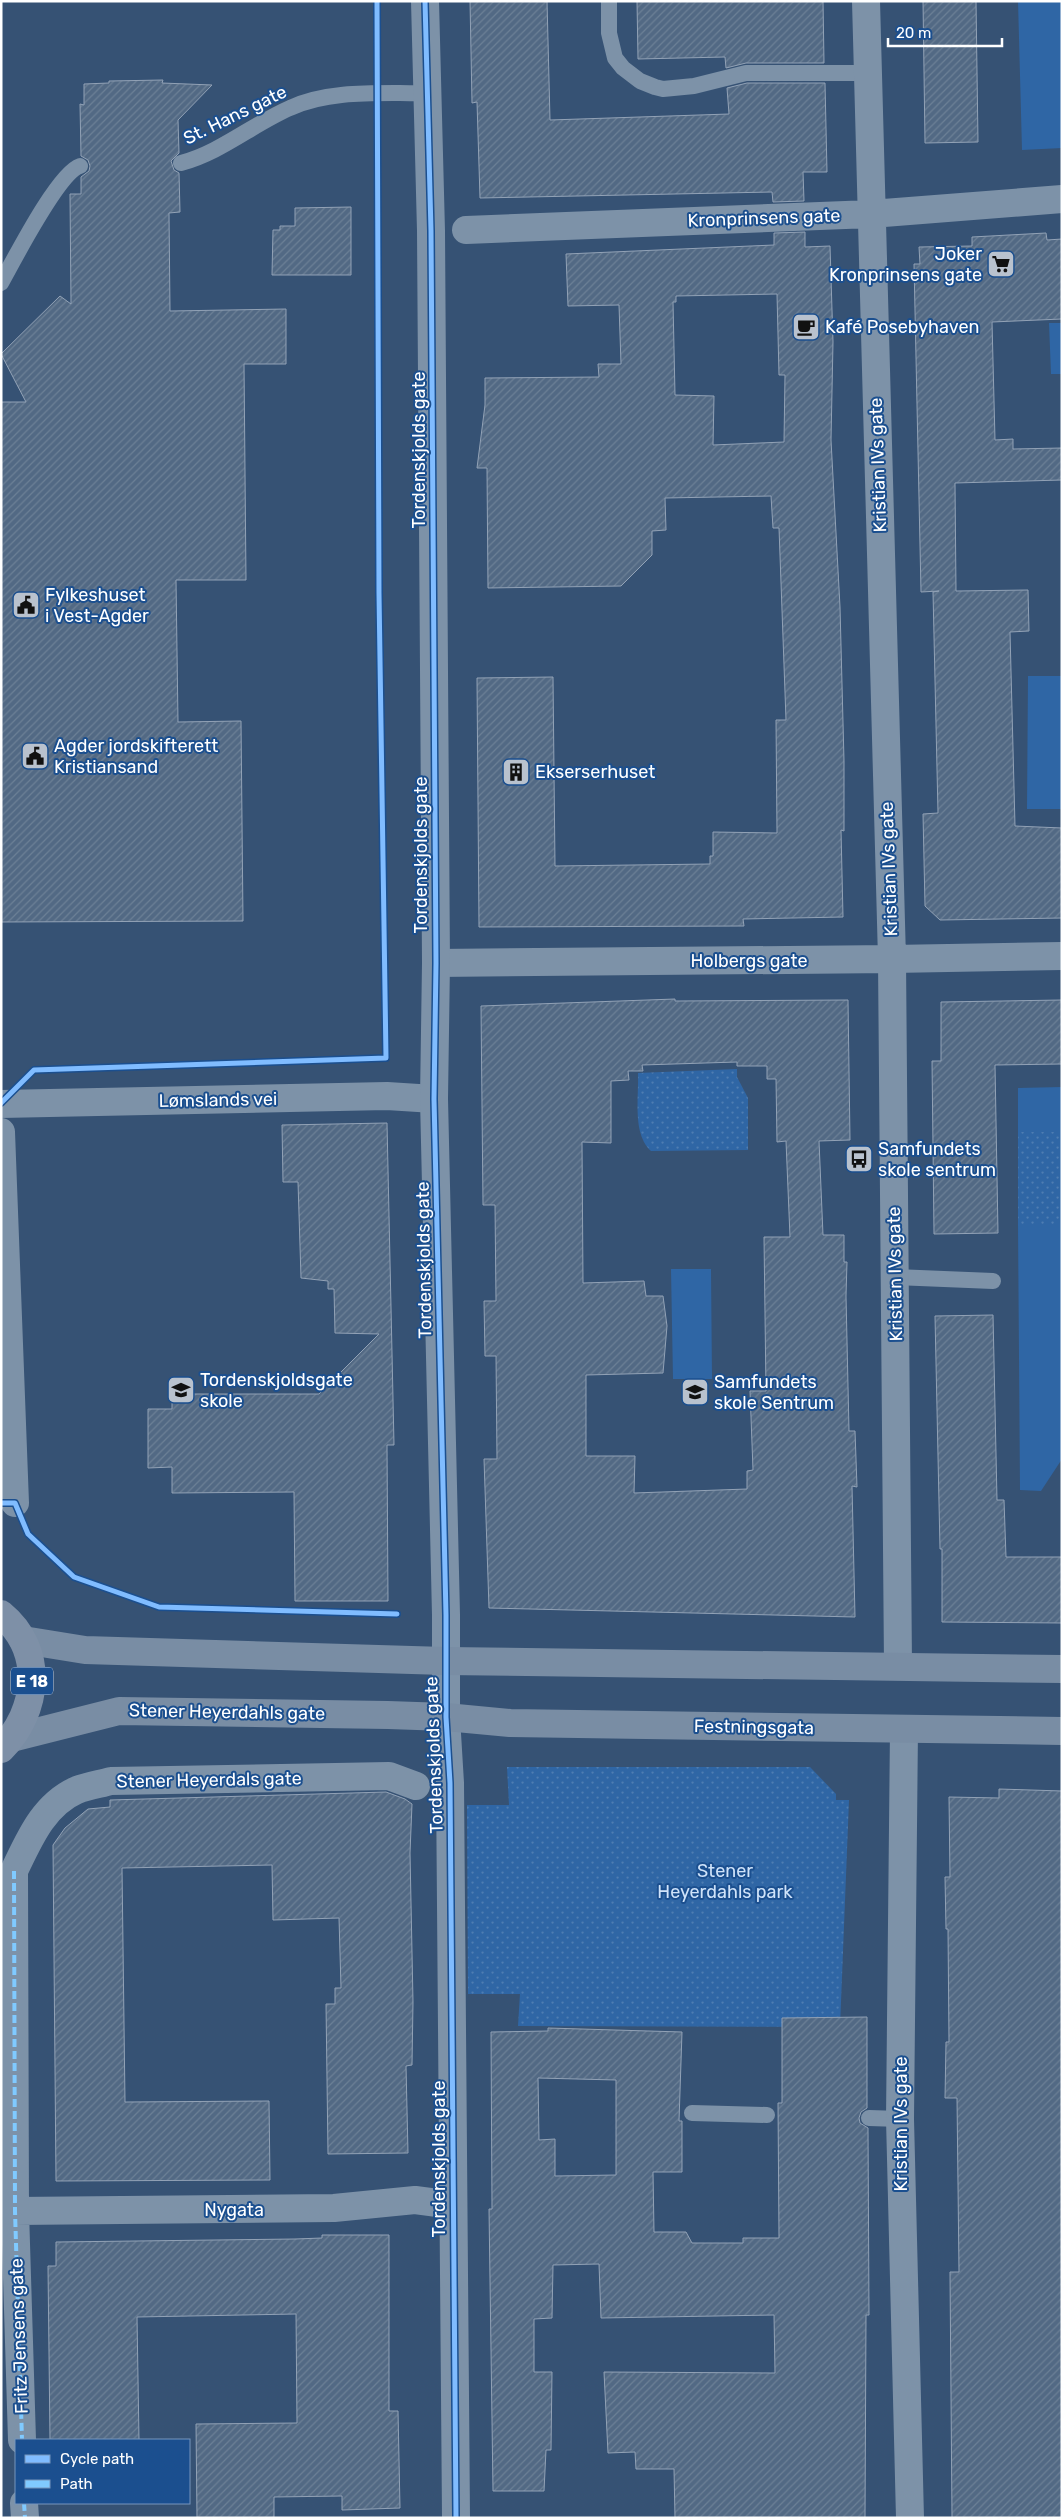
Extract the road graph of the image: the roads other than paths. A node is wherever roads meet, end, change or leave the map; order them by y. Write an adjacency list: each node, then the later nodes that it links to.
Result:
1 (425, 1): 5 (street, Tordenskjolds gate)
2 (609, 1): 4 (lane)
3 (866, 1): 4 (street, Kristian IVs gate)
4 (868, 73): 9 (street, Kristian IVs gate)
5 (427, 93): 6 (lane, St. Hans gate); 14 (street, Tordenskjolds gate)
6 (180, 163)
7 (80, 166): 11 (lane)
8 (1062, 199): 9 (street, Kronprinsens gate)
9 (871, 214): 10 (street, Kronprinsens gate); 13 (street, Kristian IVs gate)
10 (466, 230)
11 (1, 282)
12 (1062, 956): 13 (street, Holbergs gate)
13 (892, 959): 14 (street, Holbergs gate); 18 (street, Kristian IVs gate)
14 (436, 963): 15 (street, Tordenskjolds gate)
15 (434, 1099): 16 (street, Lømslands vei); 23 (street, Tordenskjolds gate)
16 (1, 1104)
17 (1, 1132): 20 (street)
18 (895, 1277): 19 (lane); 24 (street, Kristian IVs gate)
19 (993, 1280)
20 (15, 1503)
21 (1, 1614): 22 (highway, E 18)
22 (23, 1640): 23 (main road); 29 (highway, E 18)
23 (445, 1661): 24 (main road); 26 (street, Tordenskjolds gate)
24 (898, 1666): 25 (main road)
25 (1062, 1669)
26 (446, 1717): 27 (main road, Festningsgata); 29 (main road, Stener Heyerdahls gate); 36 (street, Tordenskjolds gate)
27 (904, 1729): 28 (main road, Festningsgata); 35 (street, Kristian IVs gate)
28 (1062, 1731)
29 (7, 1743)
30 (416, 1786): 31 (street, Stener Heyerdals gate)
31 (14, 1871): 37 (street, Fritz Jensens gate)
32 (692, 2113): 33 (lane)
33 (767, 2115)
34 (869, 2118): 35 (lane)
35 (900, 2119): 42 (street, Kristian IVs gate)
36 (453, 2205): 37 (street, Nygata); 41 (street, Tordenskjolds gate)
37 (15, 2211): 38 (street, Fritz Jensens gate)
38 (22, 2439)
39 (24, 2504): 40 (street)
40 (25, 2518)
41 (456, 2518)
42 (910, 2518)

